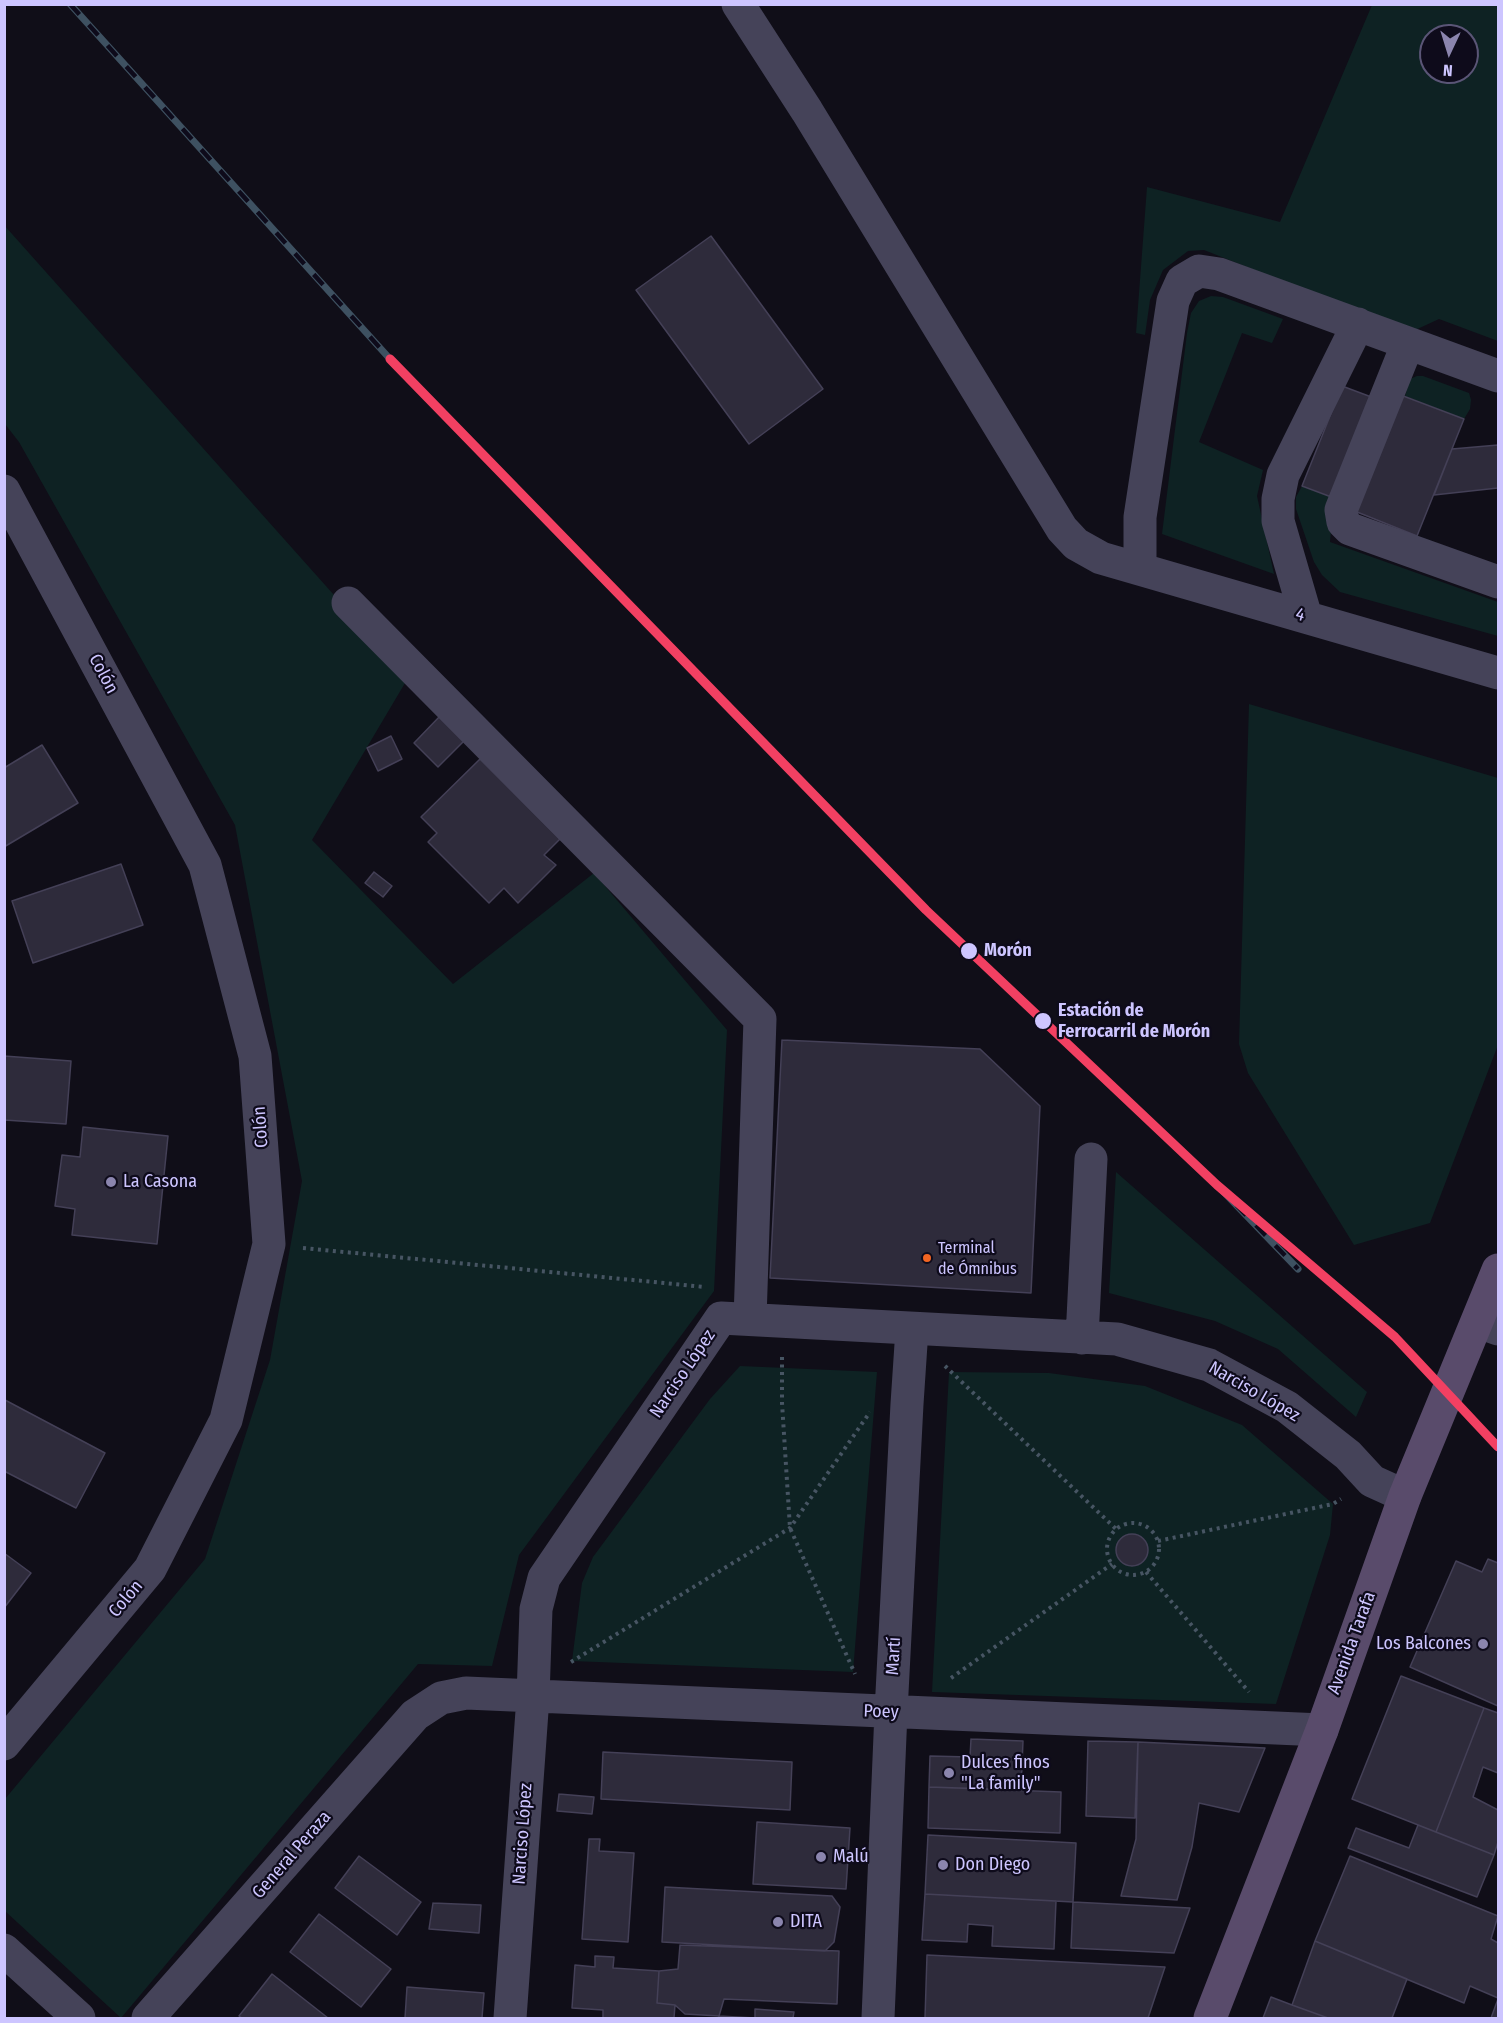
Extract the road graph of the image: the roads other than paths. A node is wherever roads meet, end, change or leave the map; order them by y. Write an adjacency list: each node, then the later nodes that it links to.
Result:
1 (738, 4): 6 (street, 4)
2 (1358, 324): 3 (street); 6 (street); 9 (street)
3 (1408, 343): 4 (street); 7 (street)
4 (1498, 376)
5 (4, 491): 22 (street, Colón)
6 (1140, 568): 9 (street, 4)
7 (1498, 582)
8 (348, 603): 13 (street)
9 (1306, 617): 10 (street, 4)
10 (1498, 673)
11 (1091, 1159): 16 (street)
12 (1498, 1270): 14 (main road, Avenida Tarafa)
13 (751, 1305): 15 (street, Narciso López); 18 (street, Narciso López)
14 (1488, 1326): 17 (main road, Avenida Tarafa)
15 (912, 1329): 16 (street, Narciso López); 20 (street, Martí)
16 (1082, 1338): 17 (street, Narciso López)
17 (1405, 1496): 21 (main road, Avenida Tarafa)
18 (533, 1697): 19 (street, Poey); 20 (street, Poey); 26 (street, Narciso López)
19 (441, 1698): 25 (street, General Peraza)
20 (891, 1712): 21 (street, Poey); 27 (street, Martí)
21 (1322, 1731): 28 (main road, Avenida Tarafa)
22 (4, 1744)
23 (4, 1950): 24 (street)
24 (79, 2019)
25 (148, 2019)
26 (510, 2019)
27 (878, 2019)
28 (1210, 2019)

